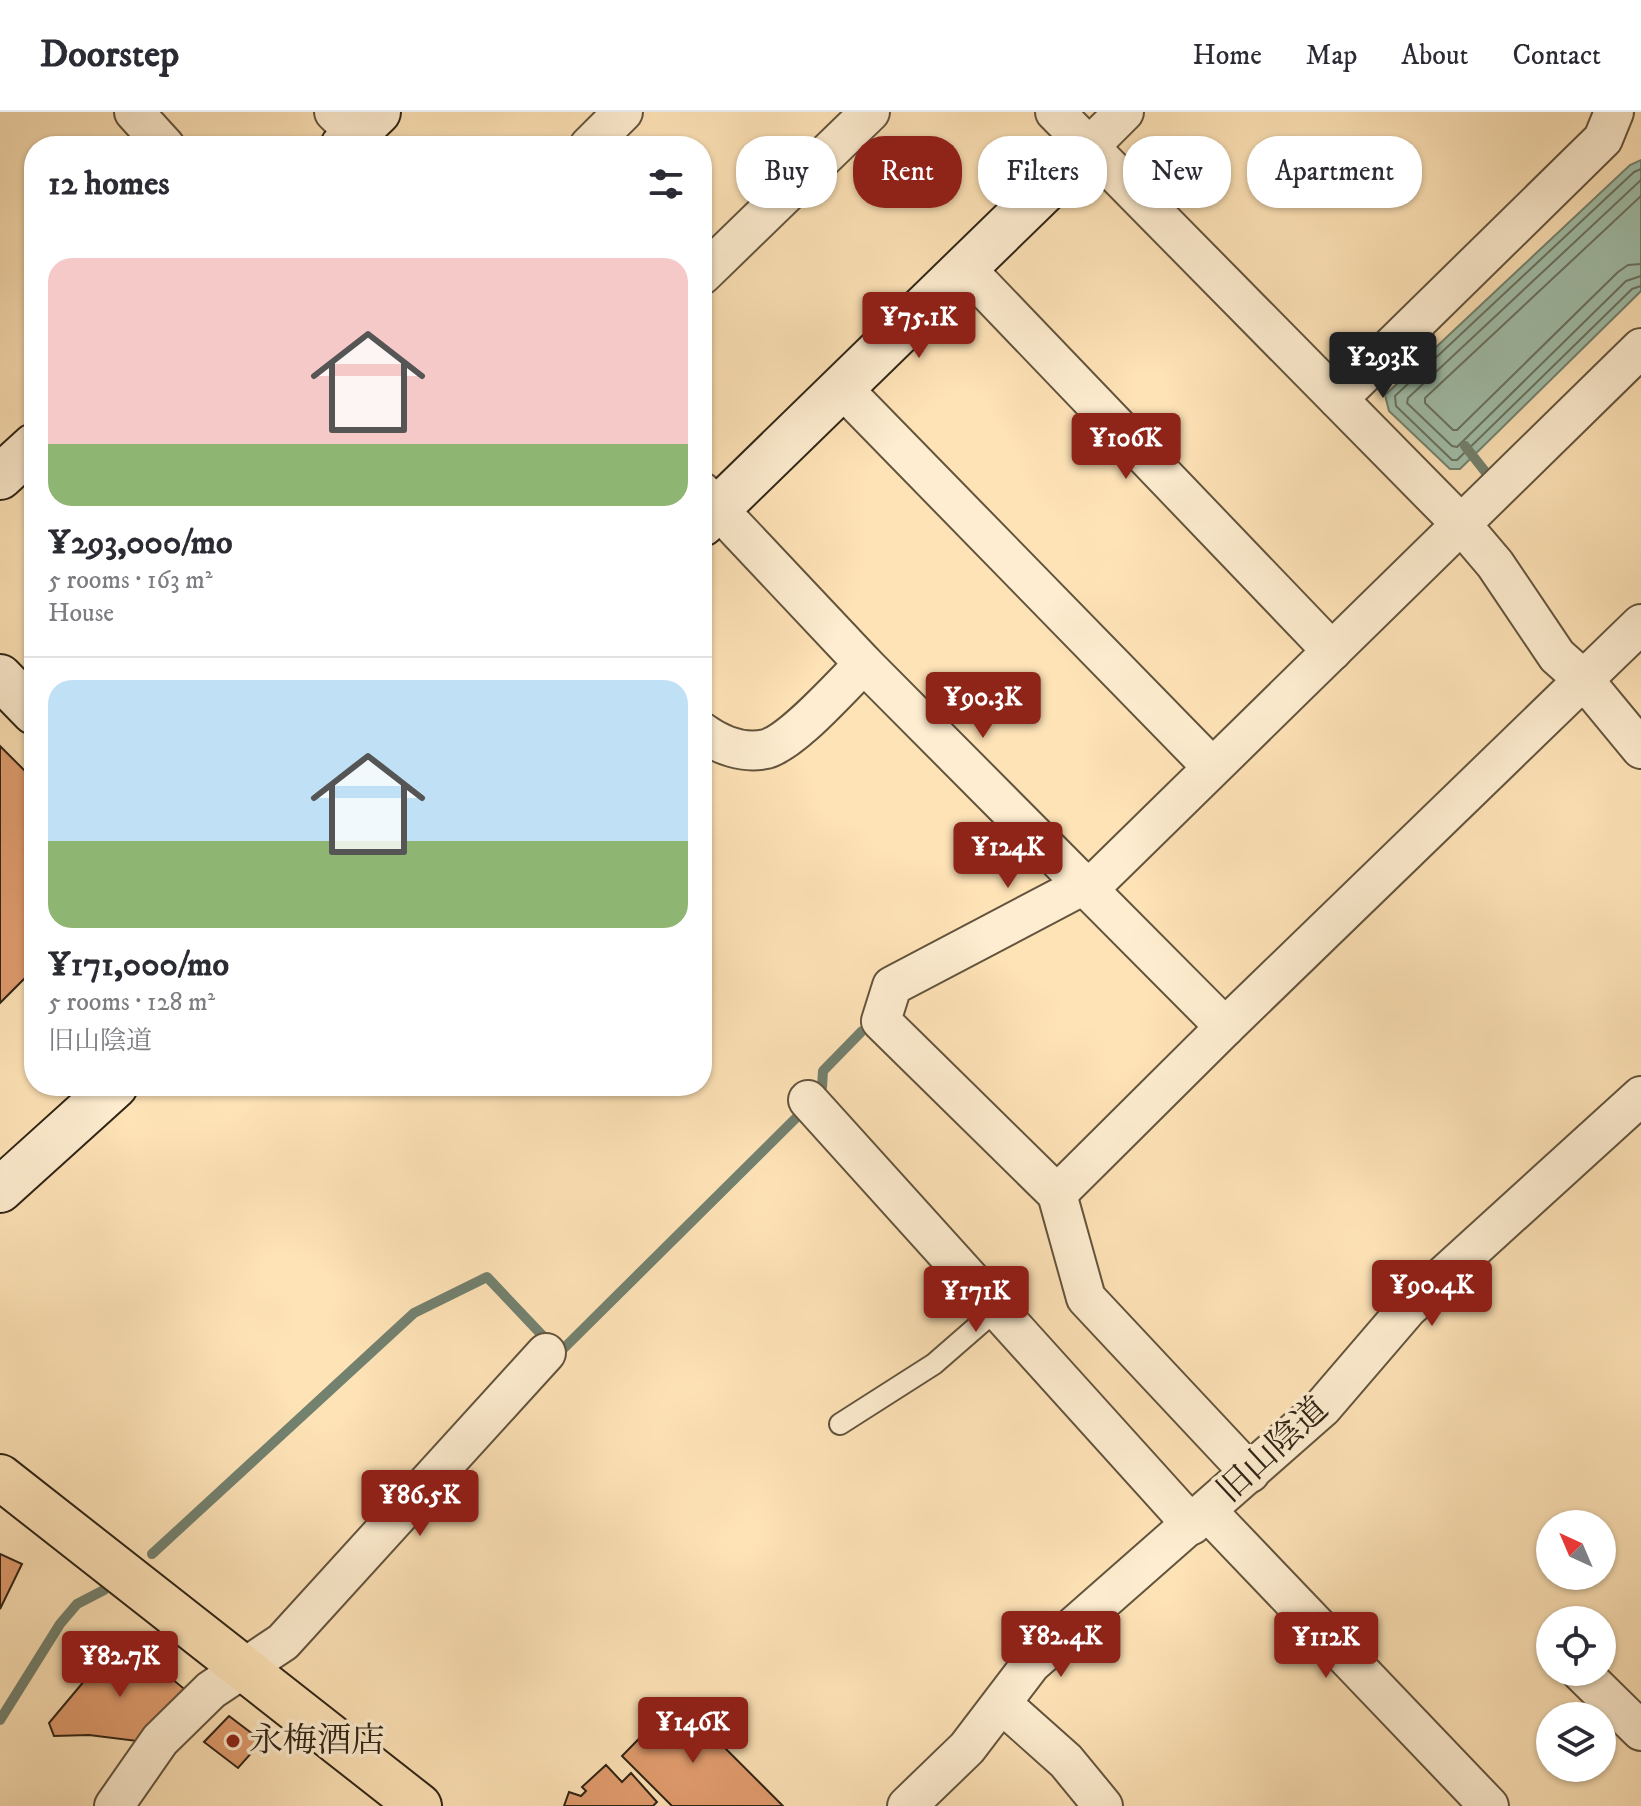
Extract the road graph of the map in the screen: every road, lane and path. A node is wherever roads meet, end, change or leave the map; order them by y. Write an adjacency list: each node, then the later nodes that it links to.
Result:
1 (134, 112): 7 (street)
2 (623, 112): 8 (street)
3 (870, 112): 13 (street)
4 (1055, 112): 9 (street)
5 (1124, 112): 10 (street)
6 (1614, 112): 17 (street)
7 (156, 136)
8 (599, 136)
9 (1078, 136)
10 (1100, 136)
11 (1107, 165): 17 (street)
12 (1026, 208): 14 (street)
13 (712, 265)
14 (965, 268): 16 (street); 24 (street)
15 (1641, 348): 22 (street)
16 (842, 388): 20 (street); 29 (street)
17 (1338, 399): 22 (street)
18 (24, 455): 19 (street)
19 (0, 477)
20 (712, 504)
21 (712, 513): 25 (street)
22 (1461, 524): 24 (street); 26 (street)
23 (1641, 624): 26 (street)
24 (1332, 651): 29 (street)
25 (864, 664): 27 (street); 30 (street)
26 (1584, 680): 28 (street); 31 (street)
27 (712, 737)
28 (1641, 749)
29 (1212, 767): 30 (street)
30 (1084, 885): 31 (street); 36 (street)
31 (1225, 1027): 36 (street)
32 (104, 1096): 35 (street)
33 (1641, 1096): 40 (street, 旧山陰道)
34 (808, 1100): 37 (street)
35 (0, 1190)
36 (1057, 1194): 40 (street)
37 (996, 1310): 39 (lane); 42 (street)
38 (546, 1353): 43 (street)
39 (840, 1424)
40 (1250, 1473): 42 (street, 旧山陰道)
41 (0, 1477): 43 (highway)
42 (1199, 1518): 45 (street, 旧山陰道); 51 (street)
43 (245, 1668): 47 (street); 48 (highway)
44 (1595, 1686): 46 (street)
45 (1002, 1704): 49 (street, 旧山陰道); 50 (street)
46 (1641, 1731)
47 (114, 1806)
48 (419, 1806)
49 (907, 1806)
50 (1103, 1806)
51 (1489, 1806)

